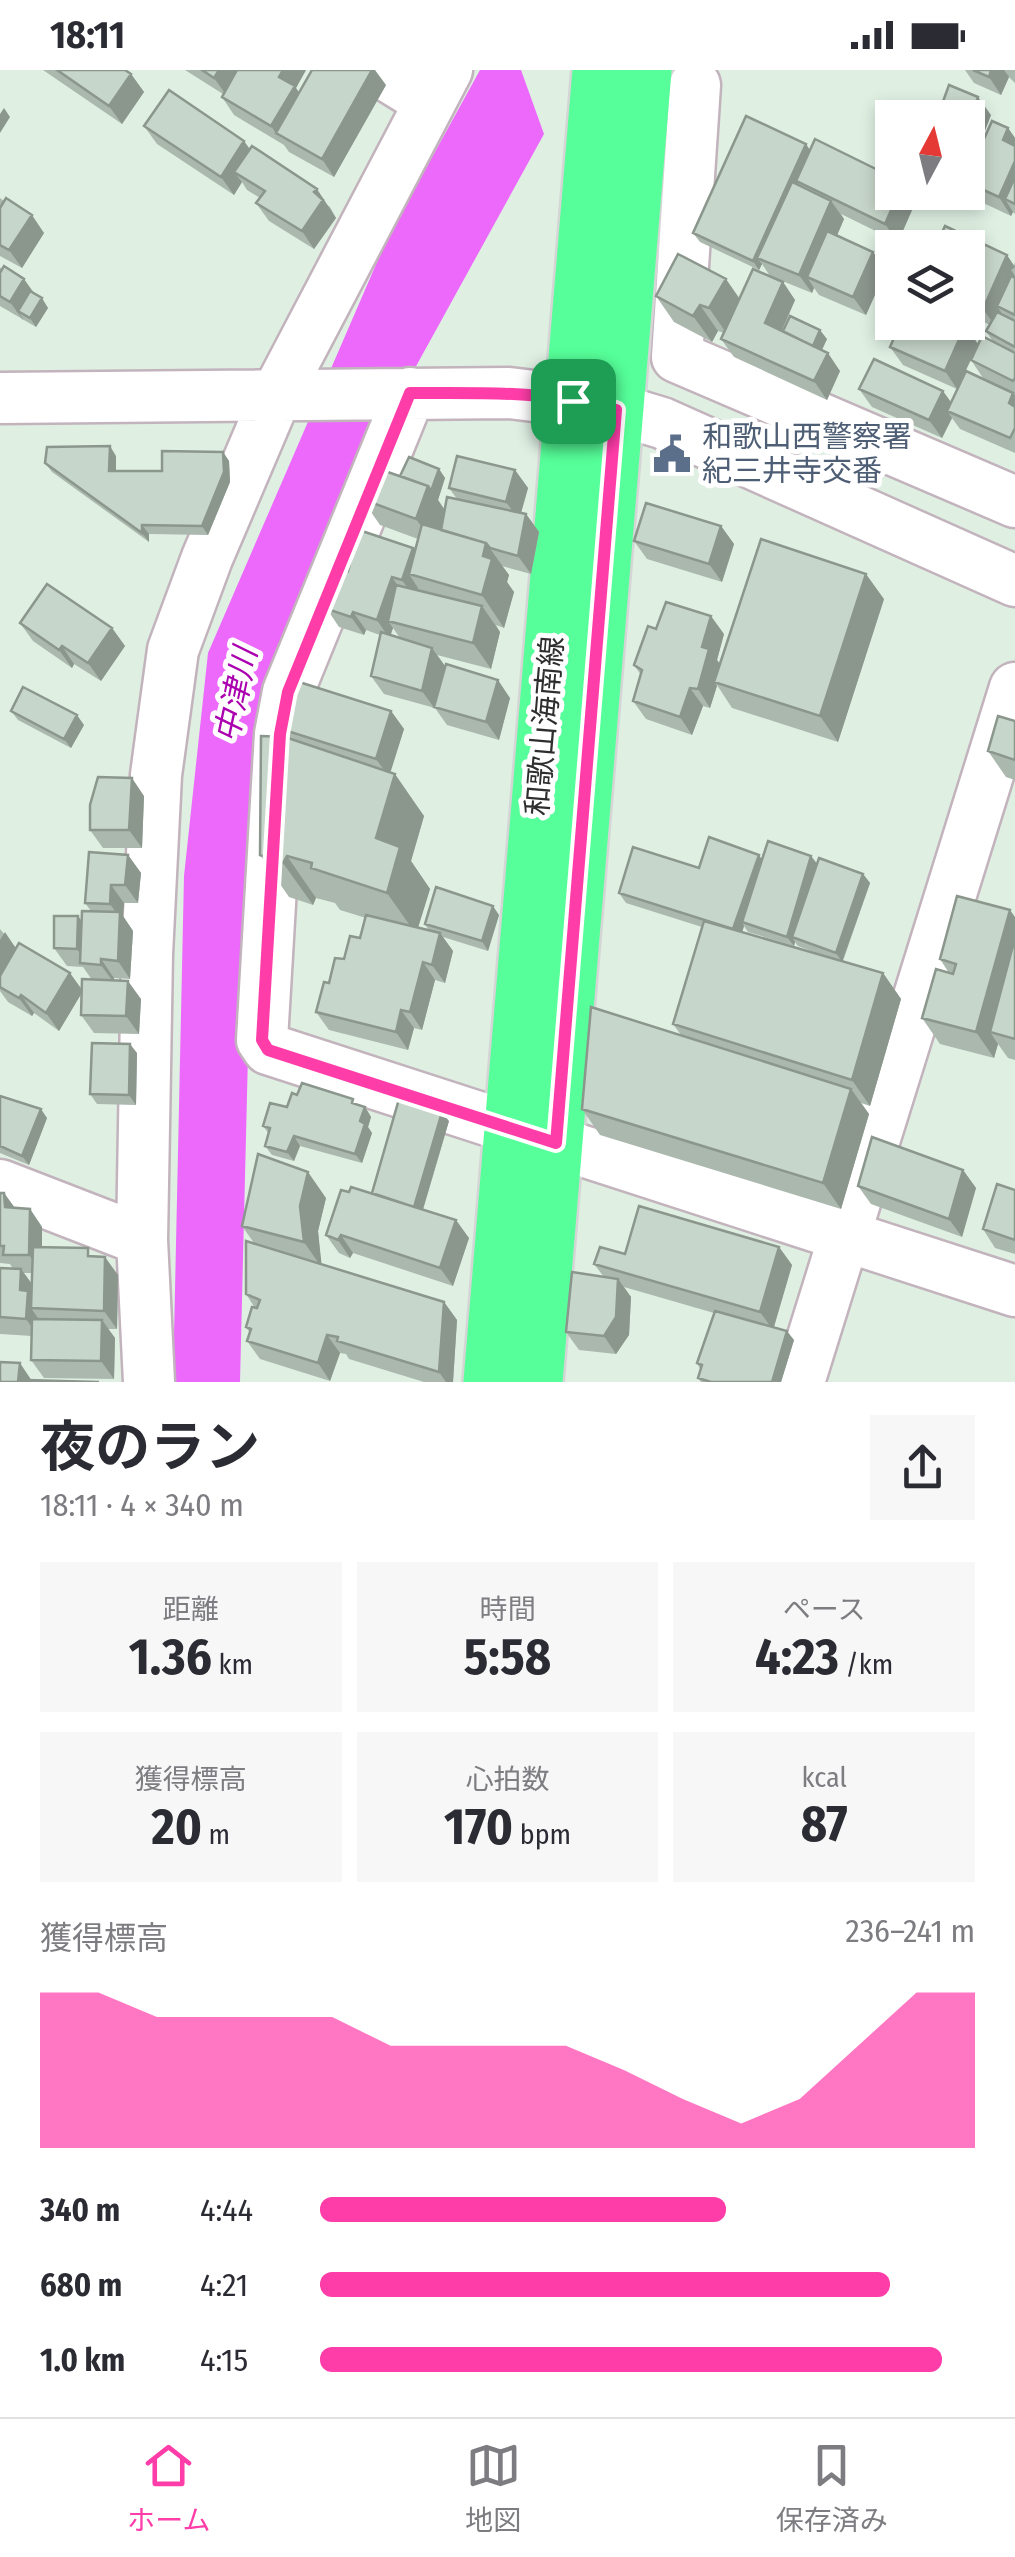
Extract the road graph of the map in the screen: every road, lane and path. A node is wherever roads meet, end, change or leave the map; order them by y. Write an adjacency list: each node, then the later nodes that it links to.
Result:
1 (378, 70): 4 (street)
2 (600, 70): 8 (main road, 和歌山海南線)
3 (669, 78): 8 (main road, 和歌山海南線); 9 (street)
4 (438, 86): 6 (street)
5 (424, 393): 6 (street); 8 (street); 12 (street)
6 (293, 395): 7 (street); 15 (street)
7 (0, 398)
8 (594, 406): 10 (street); 12 (main road, 和歌山海南線)
9 (1015, 502)
10 (1015, 581)
11 (1015, 688): 14 (street)
12 (534, 1136): 14 (street); 18 (main road, 和歌山海南線); 19 (main road, 和歌山海南線)
13 (0, 1185): 15 (street)
14 (845, 1238): 16 (street); 20 (street)
15 (142, 1240): 17 (street)
16 (1015, 1291)
17 (149, 1382)
18 (491, 1382)
19 (535, 1382)
20 (799, 1382)

